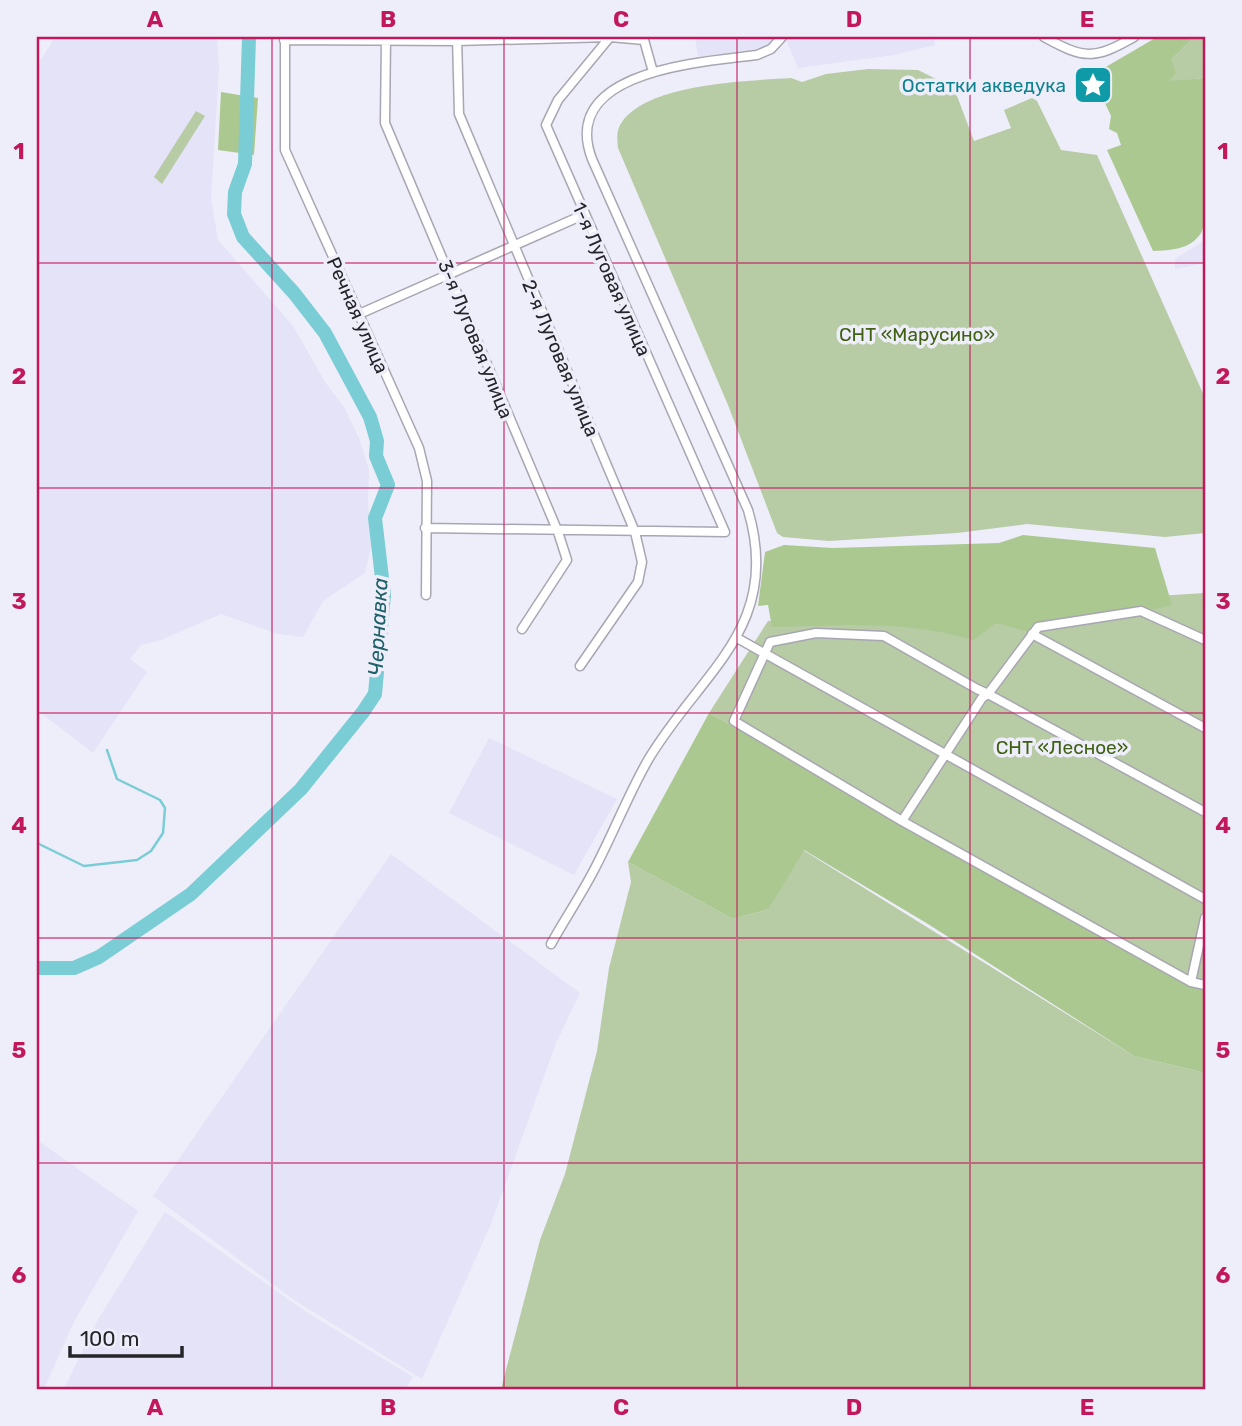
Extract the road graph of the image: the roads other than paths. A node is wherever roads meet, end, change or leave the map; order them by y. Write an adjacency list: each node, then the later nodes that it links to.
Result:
1 (610, 37): 8 (street); 9 (street); 10 (street, 1-я Луговая улица)
2 (782, 37): 9 (street)
3 (1044, 37): 4 (street)
4 (1134, 37)
5 (285, 39): 6 (street); 13 (street, Речная улица)
6 (386, 39): 7 (street); 12 (street, 3-я Луговая улица)
7 (457, 39): 8 (street); 11 (street, 2-я Луговая улица)
8 (536, 39)
9 (653, 72): 20 (street)
10 (583, 215): 11 (street); 16 (street, 1-я Луговая улица)
11 (514, 247): 12 (street); 16 (street, 2-я Луговая улица)
12 (450, 274): 13 (street); 15 (street, 3-я Луговая улица)
13 (357, 315): 14 (street, Речная улица)
14 (425, 528): 15 (street); 17 (street, Речная улица)
15 (558, 532): 16 (street); 18 (street, 3-я Луговая улица)
16 (635, 532): 23 (street, 2-я Луговая улица)
17 (426, 595)
18 (522, 629)
19 (1032, 634): 21 (street); 24 (street); 25 (street)
20 (737, 638): 22 (street); 31 (street)
21 (1205, 640)
22 (764, 651): 24 (street); 26 (street); 28 (street)
23 (580, 666)
24 (988, 694): 26 (street); 27 (street)
25 (1205, 728)
26 (946, 755): 28 (street); 29 (street)
27 (1205, 812)
28 (902, 821): 32 (street)
29 (1205, 900)
30 (1205, 918): 32 (street)
31 (551, 944)
32 (1191, 982): 33 (street)
33 (1205, 985)

